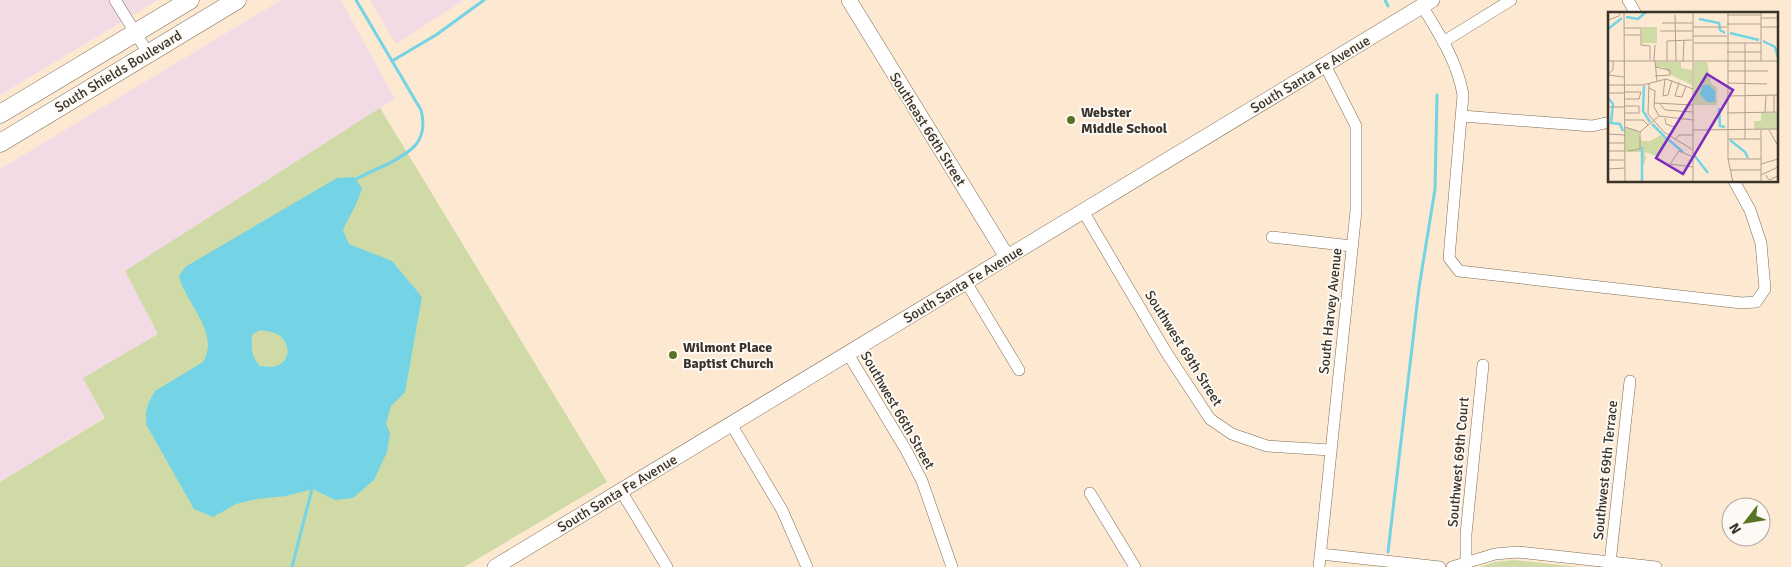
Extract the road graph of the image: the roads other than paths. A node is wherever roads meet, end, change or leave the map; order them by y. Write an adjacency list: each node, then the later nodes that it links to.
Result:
1 (115, 0): 9 (street)
2 (190, 0): 9 (main road, South Shields Boulevard)
3 (236, 0): 11 (main road, South Shields Boulevard)
4 (849, 0): 21 (main road, Southeast 66th Street)
5 (1511, 0): 10 (street)
6 (1628, 0): 8 (street)
7 (1427, 3): 10 (street); 12 (main road, South Santa Fe Avenue)
8 (1635, 12)
9 (136, 33): 11 (street); 13 (main road, South Shields Boulevard)
10 (1443, 42): 14 (street)
11 (148, 53): 16 (main road, South Shields Boulevard)
12 (1324, 65): 18 (main road, South Santa Fe Avenue); 20 (street, South Harvey Avenue)
13 (0, 114)
14 (1462, 116): 15 (street); 17 (street)
15 (1608, 122)
16 (0, 143)
17 (1735, 182)
18 (1083, 211): 21 (main road, South Santa Fe Avenue); 28 (street, Southwest 69th Street)
19 (1272, 237): 20 (street)
20 (1352, 246): 28 (street, South Harvey Avenue)
21 (1007, 257): 22 (main road, South Santa Fe Avenue)
22 (966, 282): 23 (main road, South Santa Fe Avenue); 25 (street)
23 (848, 354): 27 (main road, South Santa Fe Avenue); 37 (street, Southwest 66th Street)
24 (1483, 365): 32 (street, Southwest 69th Court)
25 (1019, 370)
26 (1630, 381): 33 (street, Southwest 69th Terrace)
27 (731, 424): 29 (main road, South Santa Fe Avenue); 36 (street)
28 (1330, 450): 31 (street, South Harvey Avenue)
29 (621, 491): 34 (main road, South Santa Fe Avenue); 35 (street)
30 (1090, 493): 38 (street)
31 (1321, 554): 39 (street, South Harvey Avenue); 40 (street)
32 (1466, 562): 33 (street); 41 (street)
33 (1610, 562): 42 (street)
34 (495, 567)
35 (667, 567)
36 (807, 567)
37 (952, 567)
38 (1135, 567)
39 (1319, 567)
40 (1440, 567)
41 (1452, 567)
42 (1656, 567)

